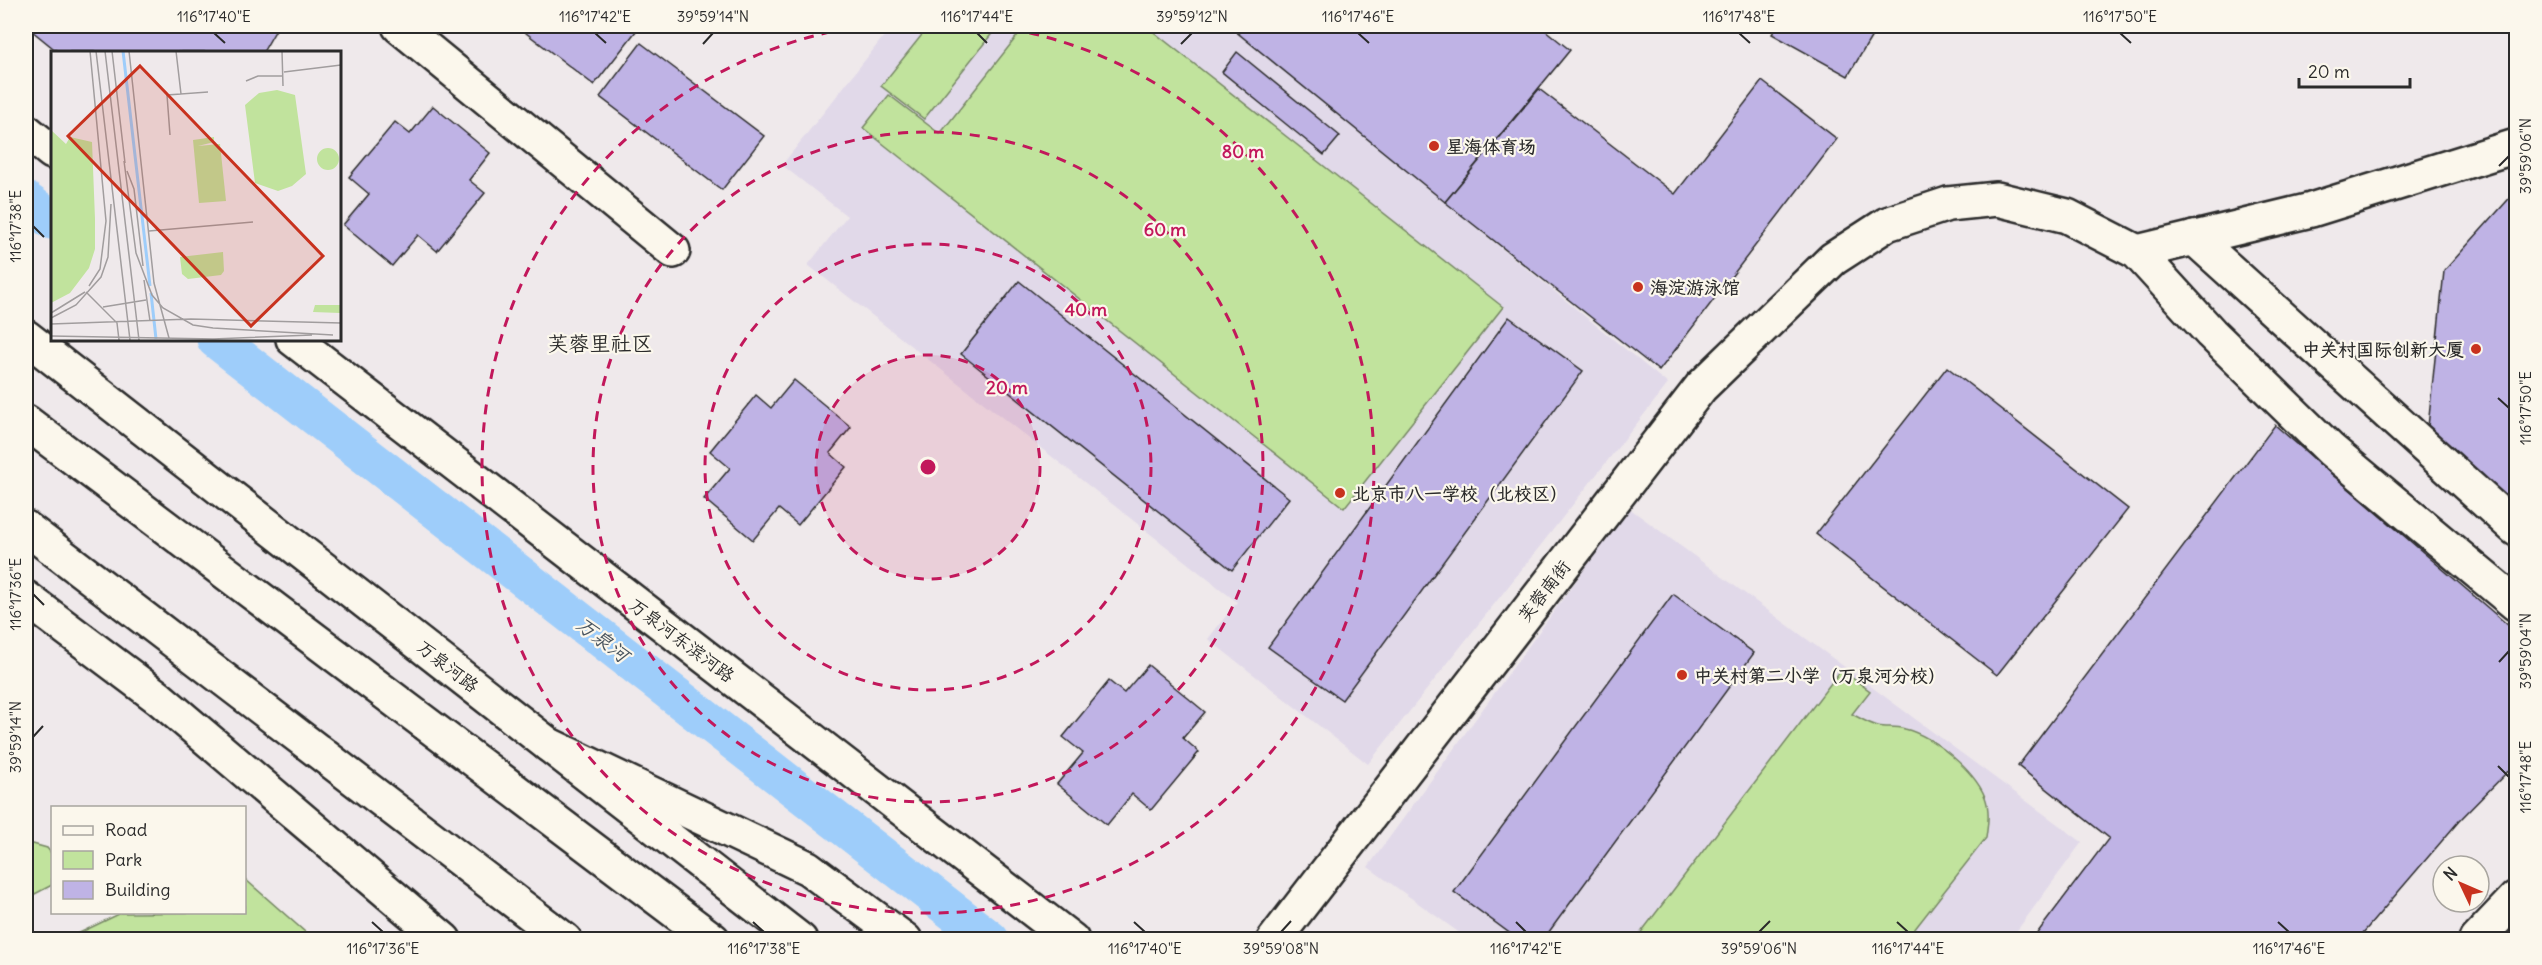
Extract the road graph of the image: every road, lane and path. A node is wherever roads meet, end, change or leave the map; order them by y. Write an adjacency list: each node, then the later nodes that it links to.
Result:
1 (399, 26): 6 (main road)
2 (26, 131): 4 (main road)
3 (2517, 146): 5 (main road)
4 (51, 151)
5 (2194, 238): 7 (main road); 12 (main road)
6 (673, 251)
7 (2137, 252): 14 (main road); 23 (main road, 芙蓉南街)
8 (26, 337): 15 (main road, 万泉河路)
9 (294, 340): 22 (main road, 万泉河东滨河路)
10 (26, 422): 19 (main road)
11 (26, 528): 18 (main road)
12 (2517, 529)
13 (26, 598): 17 (main road)
14 (2517, 604)
15 (549, 745): 20 (main road); 21 (main road, 万泉河路)
16 (2517, 898): 24 (main road)
17 (444, 939)
18 (565, 939)
19 (713, 939)
20 (800, 939)
21 (904, 939)
22 (1072, 939)
23 (1274, 939)
24 (2476, 939)

